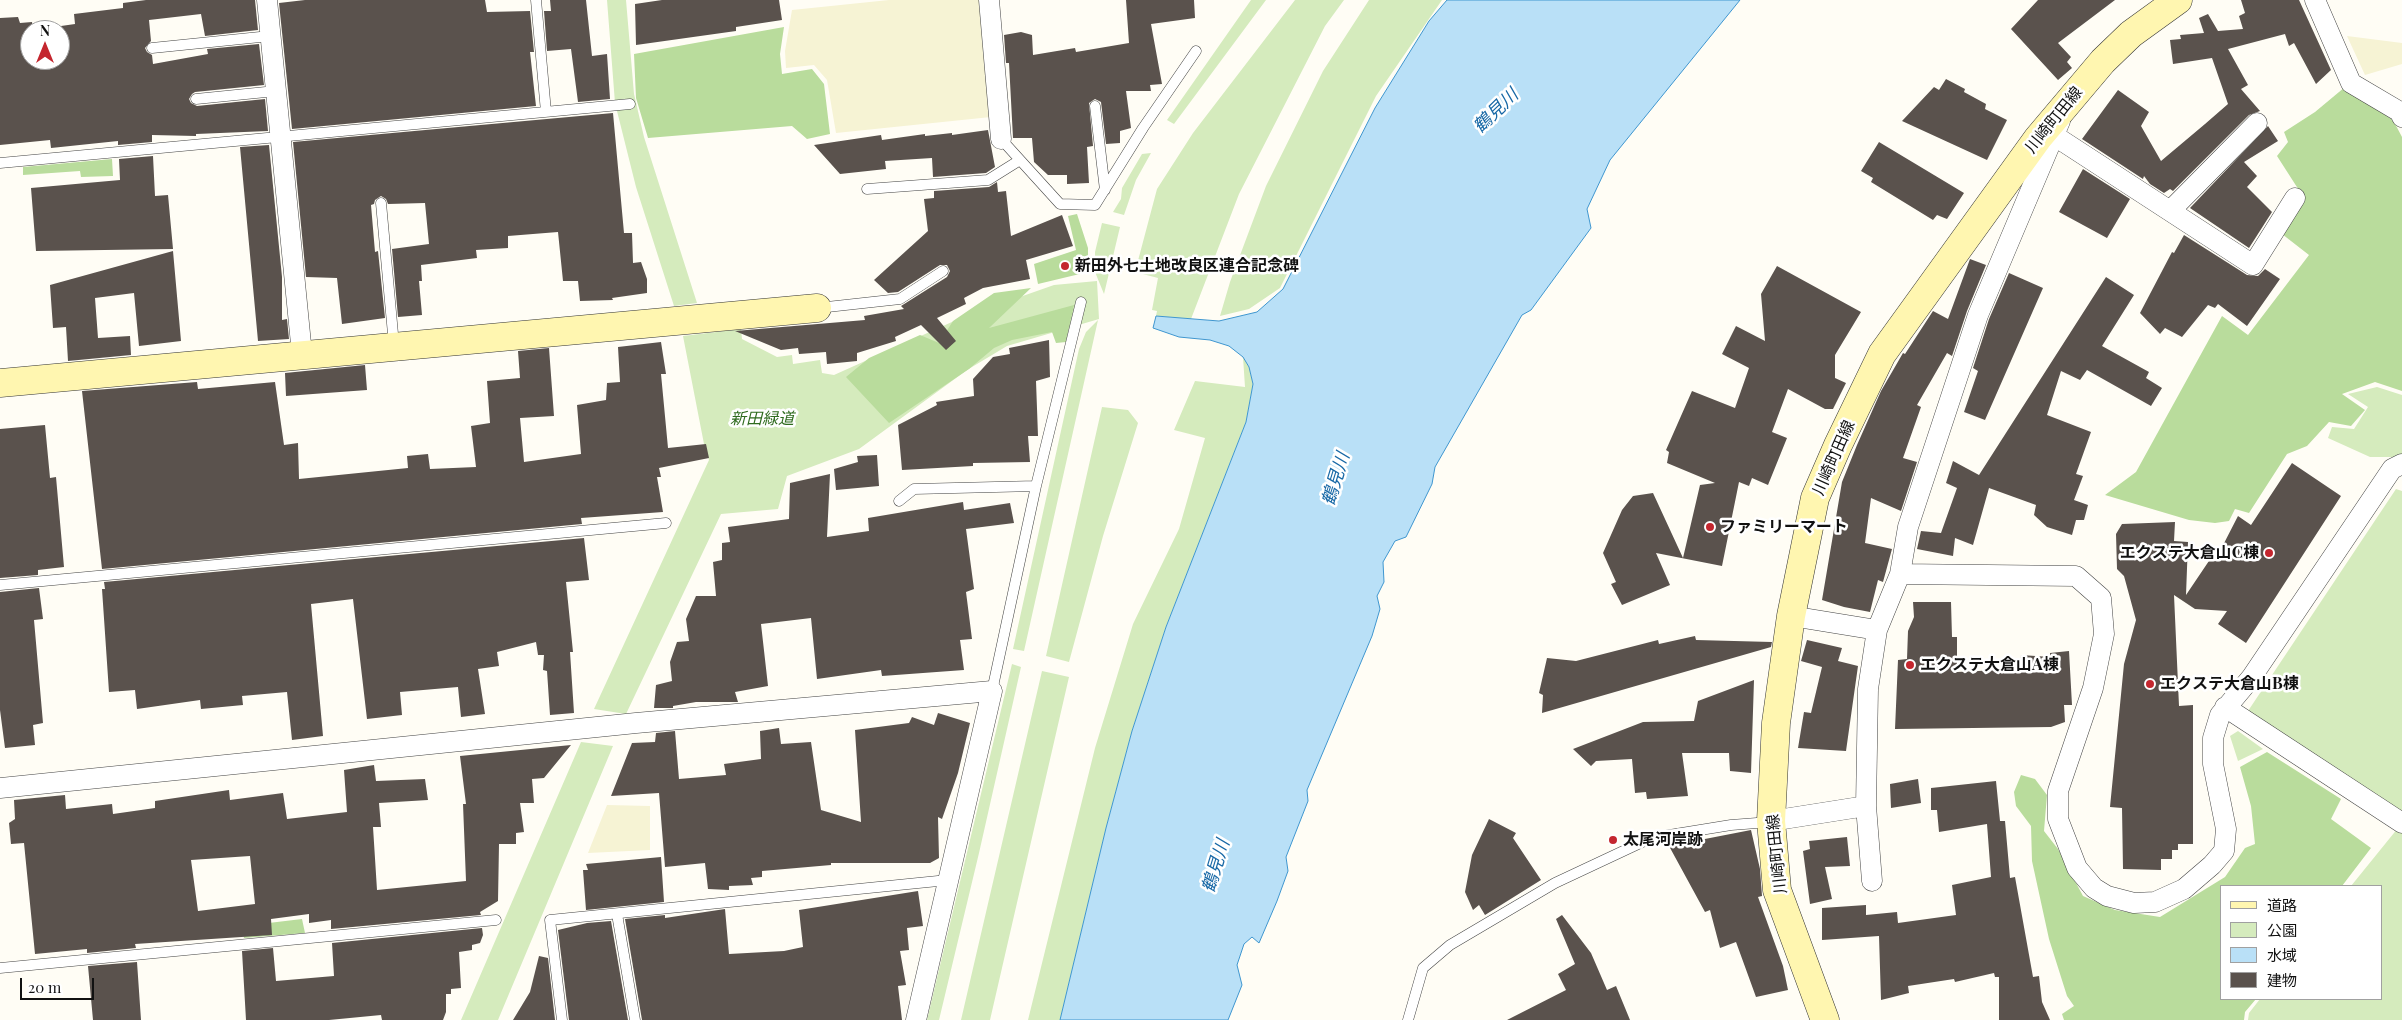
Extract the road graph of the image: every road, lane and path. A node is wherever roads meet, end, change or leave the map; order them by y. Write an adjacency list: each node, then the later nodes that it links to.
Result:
1 (267, 0): 6 (street)
2 (536, 0): 13 (lane)
3 (989, 0): 18 (street)
4 (2178, 0): 16 (main road, 川崎町田線)
5 (2315, 0): 14 (street)
6 (270, 36): 7 (lane); 9 (street)
7 (152, 48)
8 (1196, 51): 22 (lane)
9 (276, 92): 10 (lane); 17 (street)
10 (196, 99)
11 (630, 104): 13 (lane)
12 (1096, 106): 22 (lane)
13 (546, 112): 17 (lane)
14 (2402, 117)
15 (2257, 123): 25 (street)
16 (2049, 132): 25 (street); 36 (street); 38 (main road, 川崎町田線)
17 (280, 137): 20 (lane); 30 (street)
18 (1001, 139): 19 (lane)
19 (1020, 160): 21 (lane); 22 (lane)
20 (0, 163)
21 (867, 188)
22 (1105, 190)
23 (2295, 198): 25 (street)
24 (381, 203): 29 (lane)
25 (2170, 211)
26 (943, 271): 28 (lane)
27 (1081, 302): 33 (lane)
28 (817, 308): 29 (main road)
29 (394, 346): 30 (main road)
30 (302, 354): 31 (main road)
31 (0, 383)
32 (2397, 467): 41 (street)
33 (1036, 486): 34 (lane); 40 (lane)
34 (899, 501)
35 (666, 522): 37 (lane)
36 (1900, 574): 39 (street); 41 (street)
37 (0, 585)
38 (1791, 616): 39 (street); 44 (main road, 川崎町田線)
39 (1877, 630): 43 (street)
40 (992, 690): 42 (street); 46 (street)
41 (2225, 707): 45 (street)
42 (0, 788)
43 (1866, 806): 44 (street); 47 (street)
44 (1771, 822): 54 (lane); 55 (main road, 川崎町田線)
45 (2402, 823)
46 (948, 880): 48 (lane); 53 (street)
47 (1872, 881)
48 (617, 914): 51 (lane); 52 (lane)
49 (496, 920): 50 (lane)
50 (0, 968)
51 (562, 1020)
52 (635, 1020)
53 (916, 1020)
54 (1408, 1020)
55 (1825, 1020)

